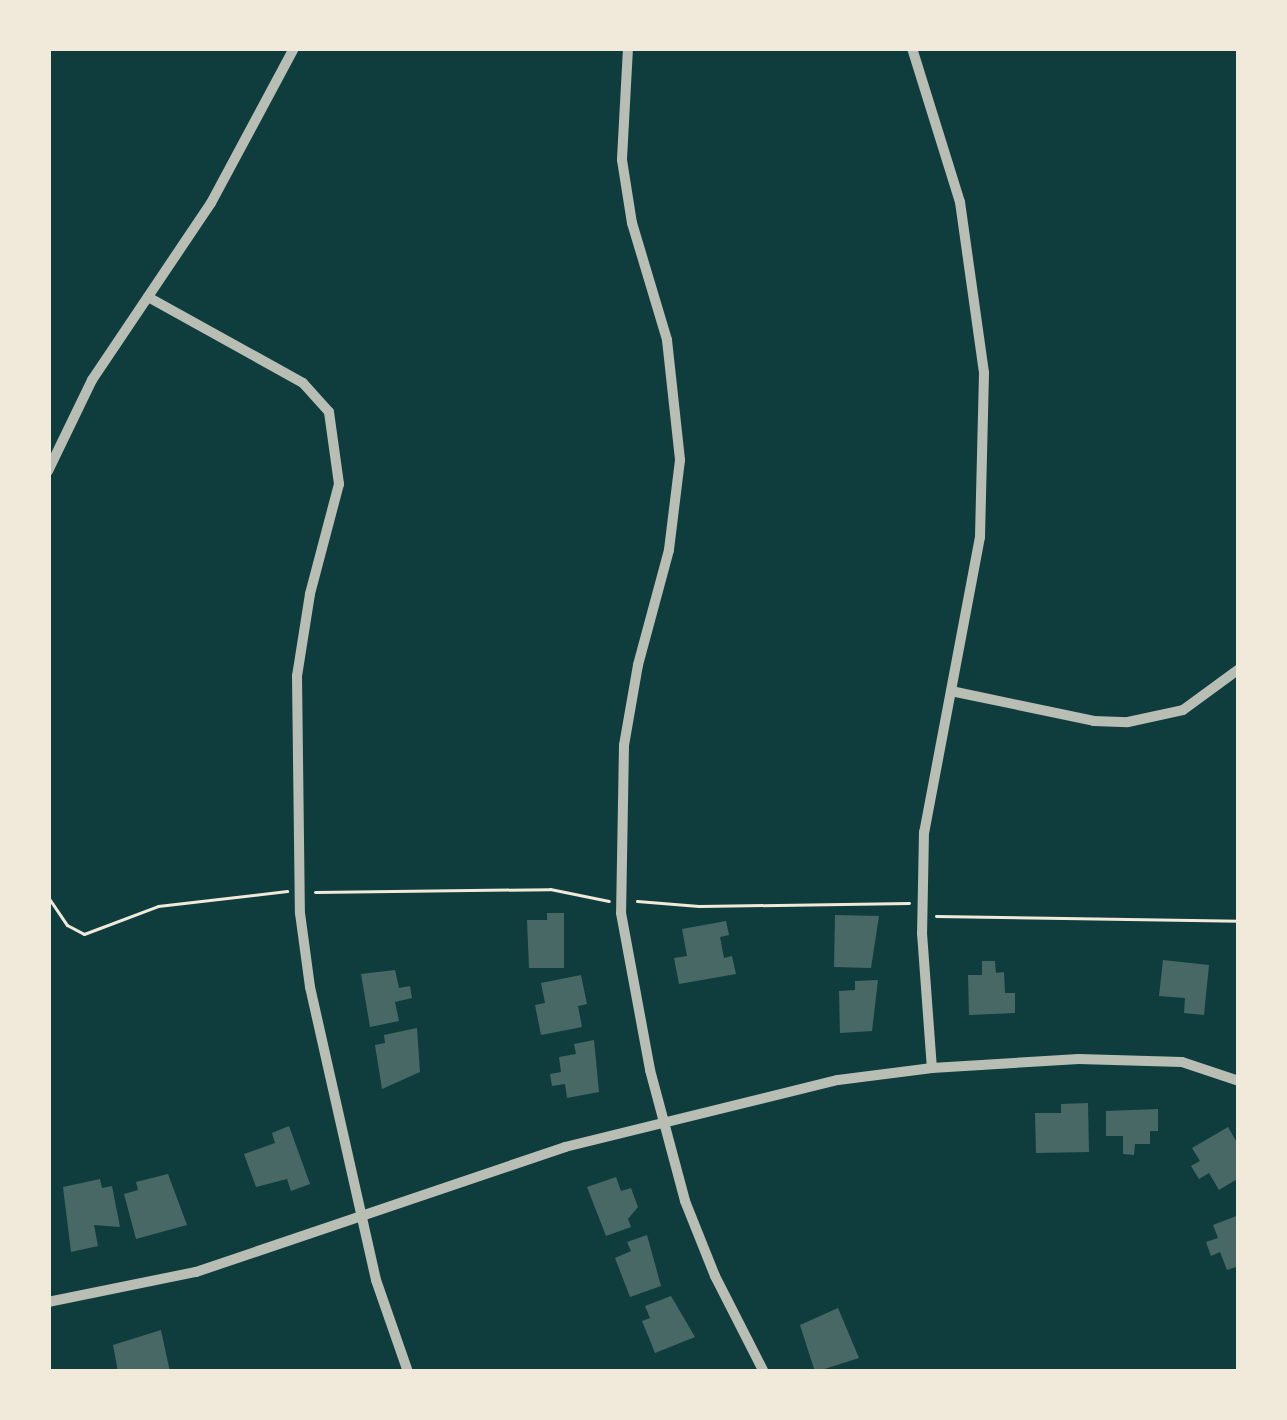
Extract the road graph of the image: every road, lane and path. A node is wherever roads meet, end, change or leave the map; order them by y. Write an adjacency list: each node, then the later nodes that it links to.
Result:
1 (294, 48): 4 (street)
2 (628, 48): 10 (street)
3 (912, 48): 7 (street)
4 (148, 297): 5 (street); 8 (street)
5 (48, 471)
6 (1239, 669): 7 (street)
7 (951, 691): 11 (street)
8 (299, 891): 9 (path); 10 (path); 16 (street)
9 (48, 897)
10 (620, 901): 11 (path); 15 (street)
11 (922, 910): 12 (path); 13 (street)
12 (1239, 921)
13 (932, 1067): 14 (street); 15 (street)
14 (1239, 1081)
15 (663, 1120): 16 (street); 19 (street)
16 (362, 1216): 17 (street); 18 (street)
17 (48, 1303)
18 (408, 1372)
19 (764, 1372)

